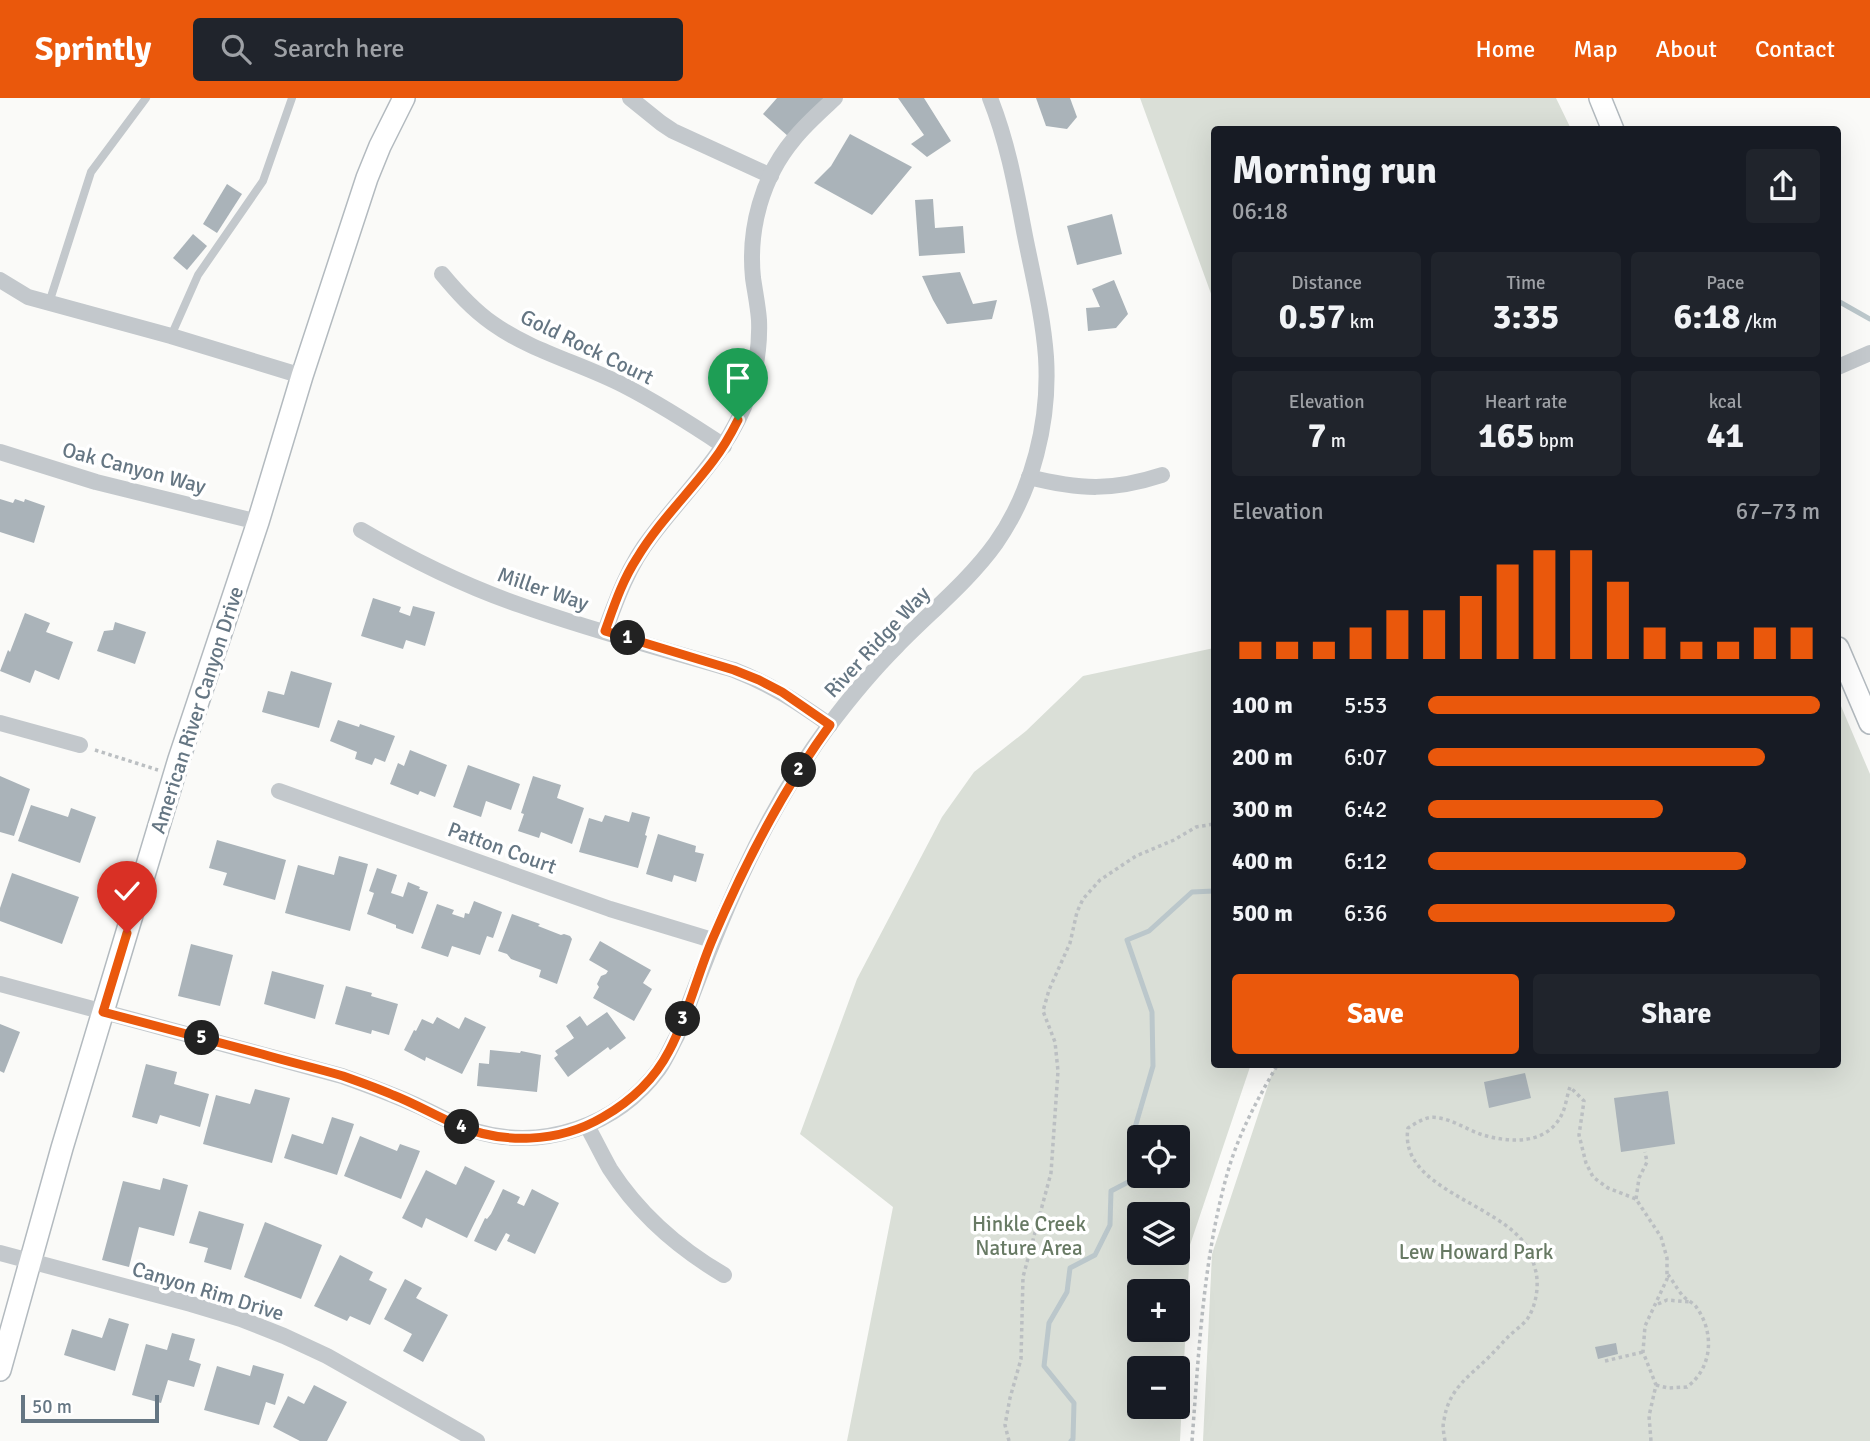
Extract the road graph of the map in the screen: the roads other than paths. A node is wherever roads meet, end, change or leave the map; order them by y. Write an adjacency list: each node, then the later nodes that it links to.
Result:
1 (146, 98): 12 (lane)
2 (292, 98): 13 (lane)
3 (404, 98): 16 (main road, American River Canyon Drive)
4 (630, 98): 9 (street)
5 (835, 98): 9 (street)
6 (990, 98): 20 (street, River Ridge Way)
7 (1600, 98): 8 (main road)
8 (1611, 126)
9 (771, 176): 17 (street)
10 (442, 274): 17 (street, Gold Rock Court)
11 (0, 280): 12 (street)
12 (49, 303): 13 (street)
13 (171, 336): 16 (street)
14 (1870, 353): 15 (street)
15 (1841, 366)
16 (302, 376): 21 (main road, American River Canyon Drive)
17 (724, 446): 23 (street)
18 (0, 452): 21 (street, Oak Canyon Way)
19 (1163, 475): 20 (street)
20 (1030, 477): 27 (street, River Ridge Way)
21 (258, 522): 32 (main road, American River Canyon Drive)
22 (361, 530): 23 (street, Miller Way)
23 (605, 631): 27 (street, Miller Way)
24 (1841, 655): 26 (main road)
25 (0, 723): 28 (street)
26 (1870, 723)
27 (830, 725): 30 (street, River Ridge Way)
28 (80, 745)
29 (279, 791): 30 (street, Patton Court)
30 (712, 940): 33 (street, River Ridge Way)
31 (0, 984): 32 (street)
32 (103, 1012): 33 (street, River Ridge Way); 35 (main road, American River Canyon Drive)
33 (587, 1126): 36 (street)
34 (0, 1253): 35 (street, Canyon Rim Drive)
35 (29, 1261): 37 (main road, American River Canyon Drive); 38 (street, Canyon Rim Drive)
36 (724, 1275)
37 (0, 1370)
38 (477, 1441)

